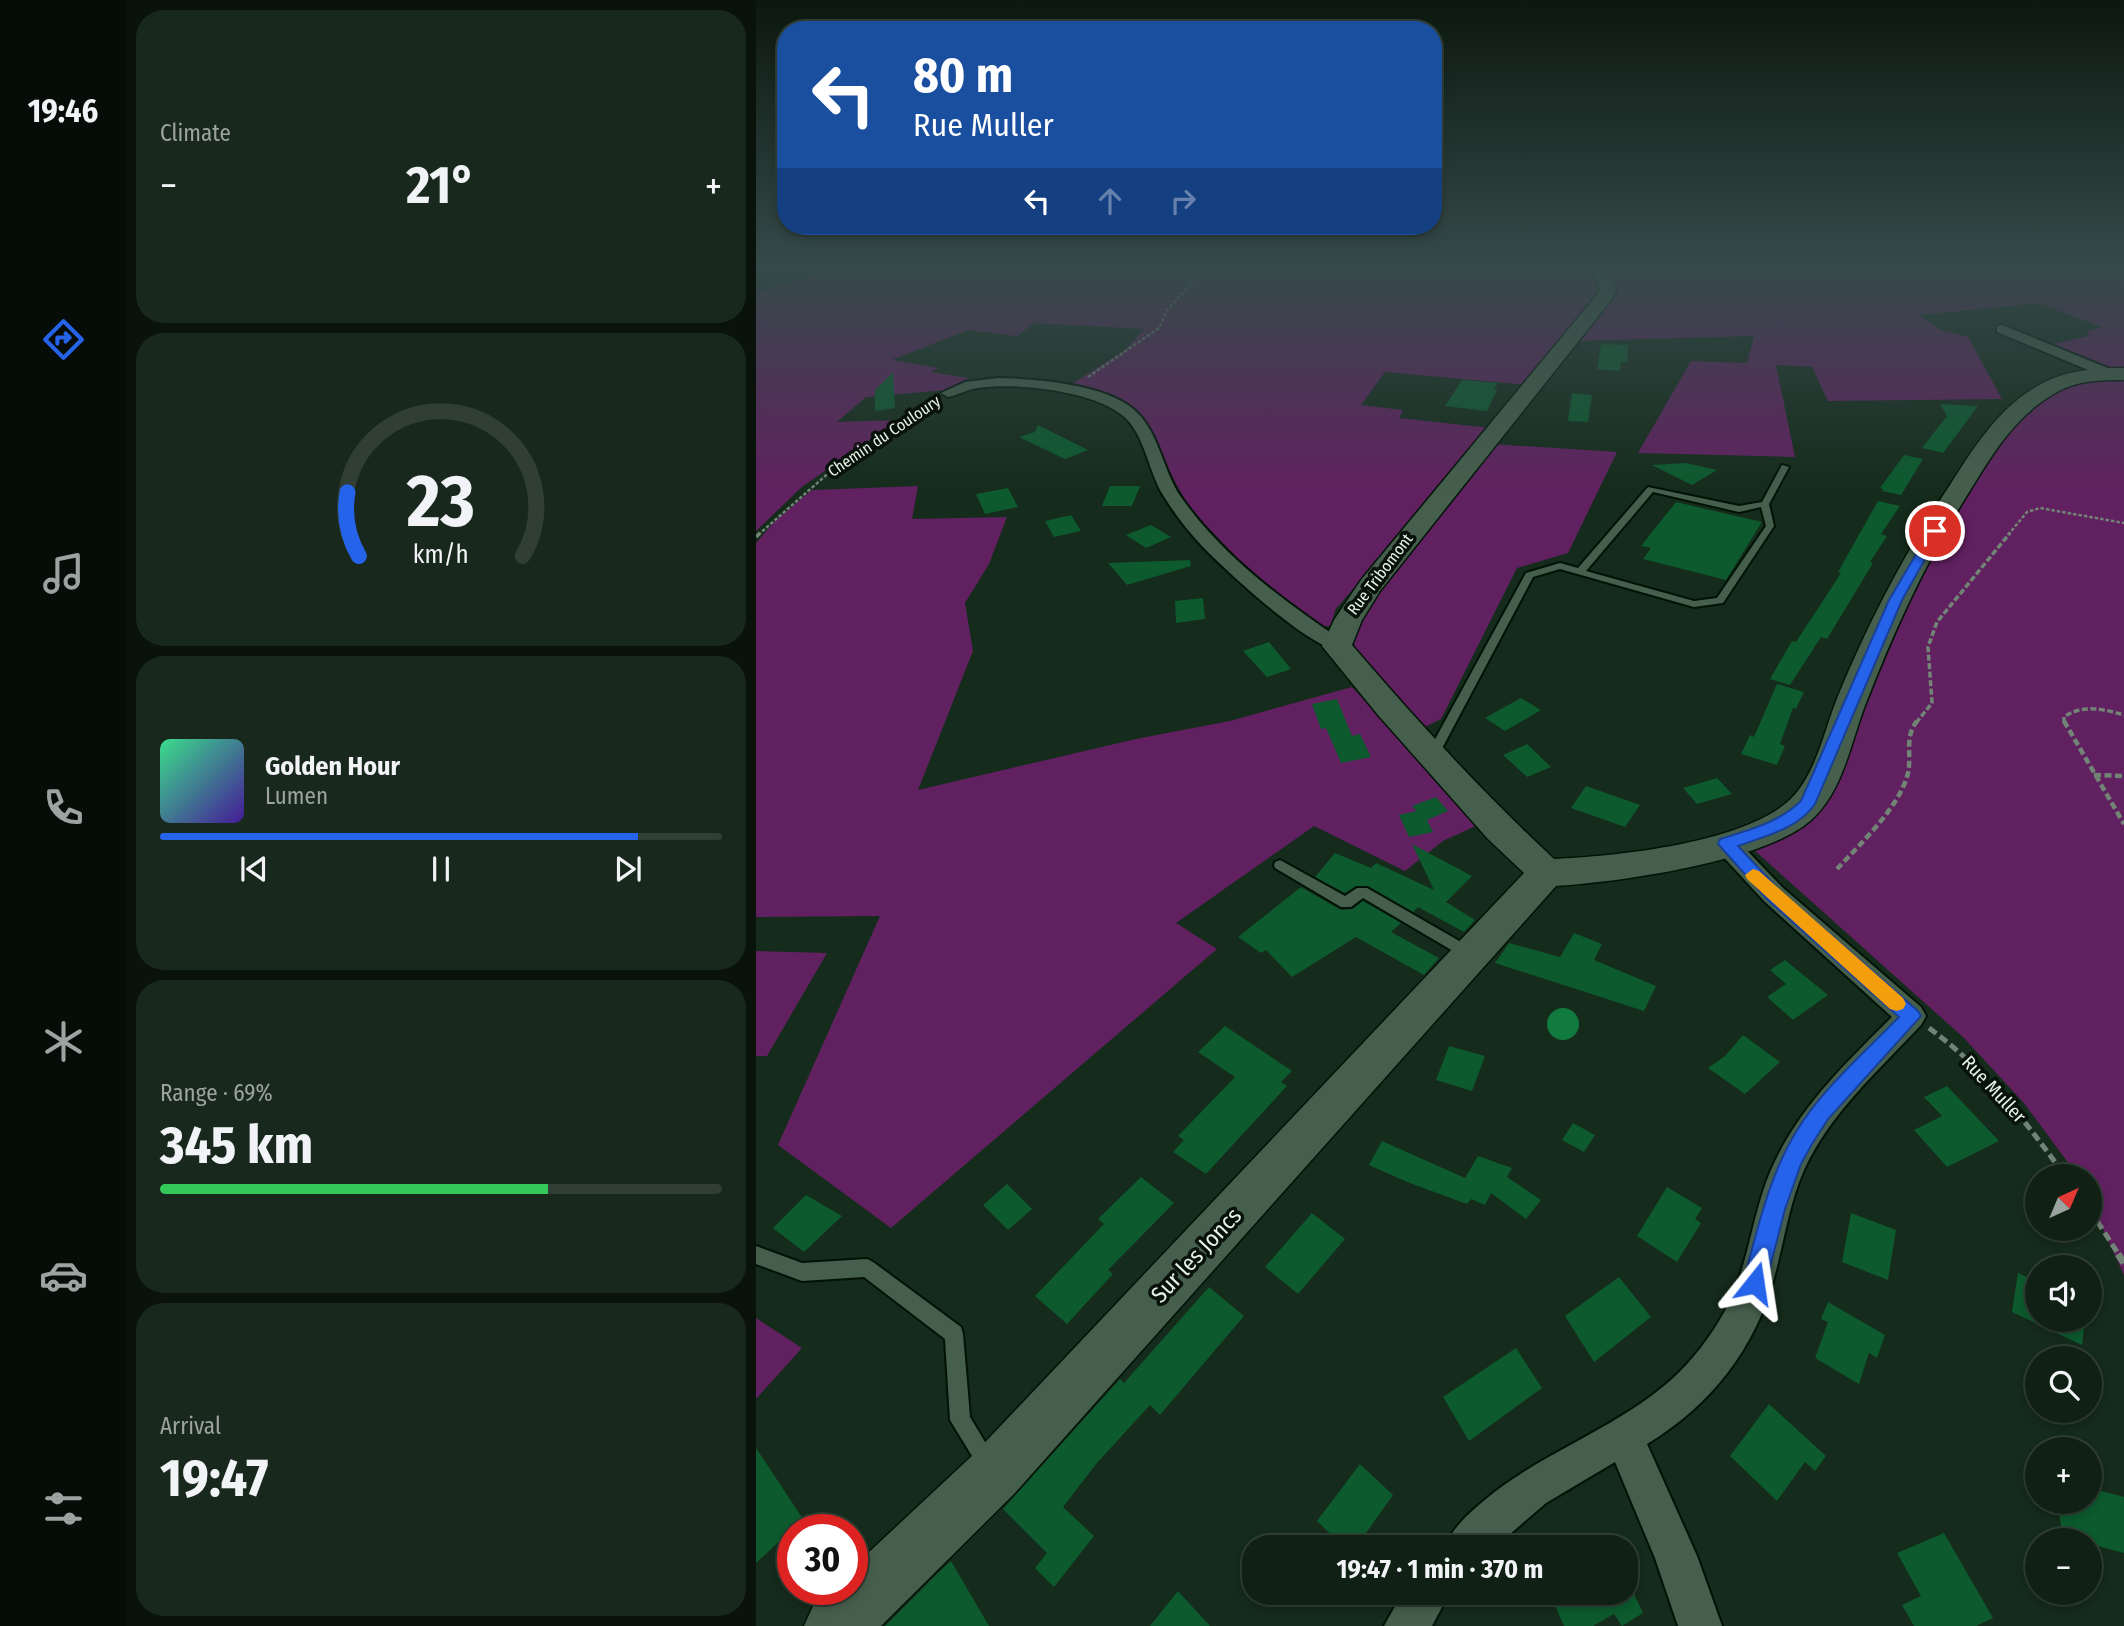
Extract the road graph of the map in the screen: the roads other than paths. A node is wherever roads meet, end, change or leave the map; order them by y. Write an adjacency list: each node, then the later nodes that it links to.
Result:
1 (1570, 341): 8 (street, Rue Tribomont)
2 (2032, 341): 3 (street)
3 (2117, 374): 10 (street)
4 (948, 393): 8 (street, Chemin du Couloury)
5 (1785, 467): 6 (lane)
6 (1765, 504): 7 (lane); 7 (lane)
7 (1580, 572): 9 (lane)
8 (1337, 646): 9 (street)
9 (1433, 754): 12 (street)
10 (1726, 844): 12 (street); 15 (street)
11 (1280, 865): 13 (lane)
12 (1546, 873): 13 (street, Sur les Joncs)
13 (1471, 955): 16 (street, Sur les Joncs)
14 (756, 1255): 16 (lane)
15 (1624, 1437): 17 (street); 21 (street)
16 (994, 1474): 19 (street, Sur les Joncs)
17 (1479, 1535)
18 (1420, 1605): 20 (street)
19 (836, 1626)
20 (1406, 1626)
21 (1700, 1626)

